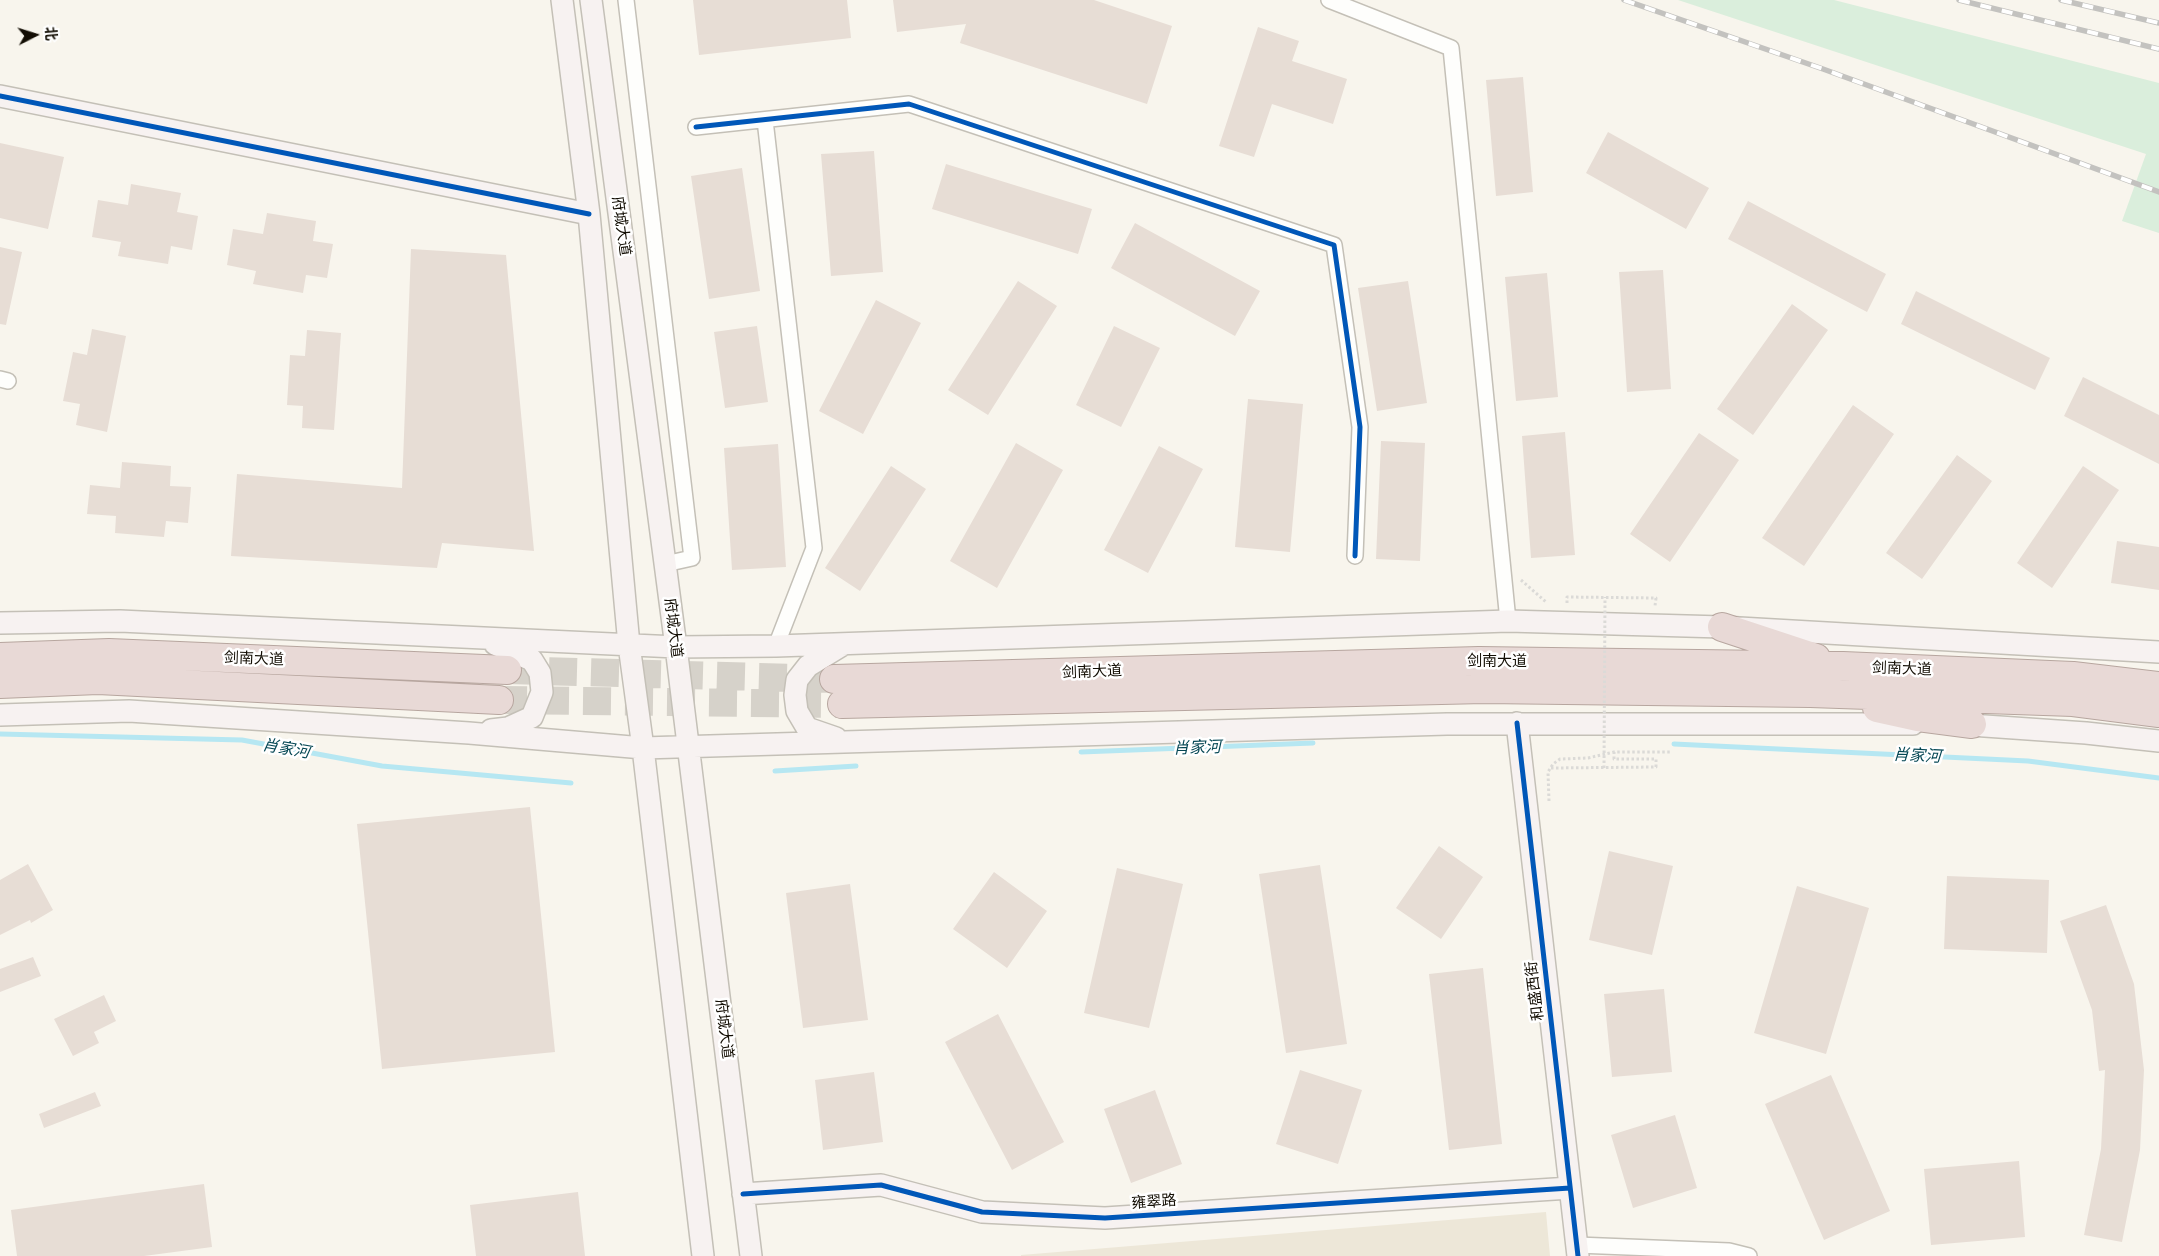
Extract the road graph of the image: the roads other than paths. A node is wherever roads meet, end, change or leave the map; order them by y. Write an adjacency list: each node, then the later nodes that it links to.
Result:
1 (562, 0): 8 (main road, 府城大道)
2 (591, 0): 10 (main road, 府城大道)
3 (626, 0): 10 (street)
4 (1329, 0): 11 (street)
5 (0, 96): 8 (main road)
6 (765, 120): 7 (street); 9 (street); 17 (street)
7 (696, 127)
8 (589, 214): 16 (main road, 府城大道)
9 (1355, 556)
10 (665, 564): 18 (main road, 府城大道)
11 (1508, 621): 13 (main road); 15 (main road)
12 (0, 623): 14 (main road)
13 (1722, 627): 19 (main road); 21 (highway)
14 (474, 637): 16 (main road); 33 (main road)
15 (844, 644): 17 (main road); 35 (main road)
16 (629, 645): 18 (main road); 37 (main road, 府城大道)
17 (776, 646): 18 (main road)
18 (676, 647): 36 (main road, 府城大道)
19 (2159, 652)
20 (0, 657): 22 (highway, 剑南大道)
21 (1843, 666): 23 (highway, 剑南大道); 25 (highway, 剑南大道)
22 (507, 670)
23 (834, 679)
24 (0, 684): 27 (highway, 剑南大道)
25 (2159, 686)
26 (1810, 693): 28 (highway, 剑南大道); 29 (highway, 剑南大道); 32 (highway)
27 (498, 700)
28 (842, 704)
29 (2159, 713)
30 (0, 716): 33 (main road)
31 (1517, 723): 32 (main road); 35 (main road); 38 (main road, 和盛西街)
32 (1972, 724): 34 (main road)
33 (469, 733): 37 (main road)
34 (2159, 741)
35 (853, 743): 36 (main road)
36 (688, 747): 37 (main road); 39 (main road, 府城大道)
37 (643, 748): 41 (main road, 府城大道)
38 (1570, 1188): 39 (main road, 雍翠路); 40 (main road, 和盛西街)
39 (743, 1194): 42 (main road, 府城大道)
40 (1578, 1250): 43 (street)
41 (703, 1256)
42 (751, 1256)
43 (1749, 1256)

